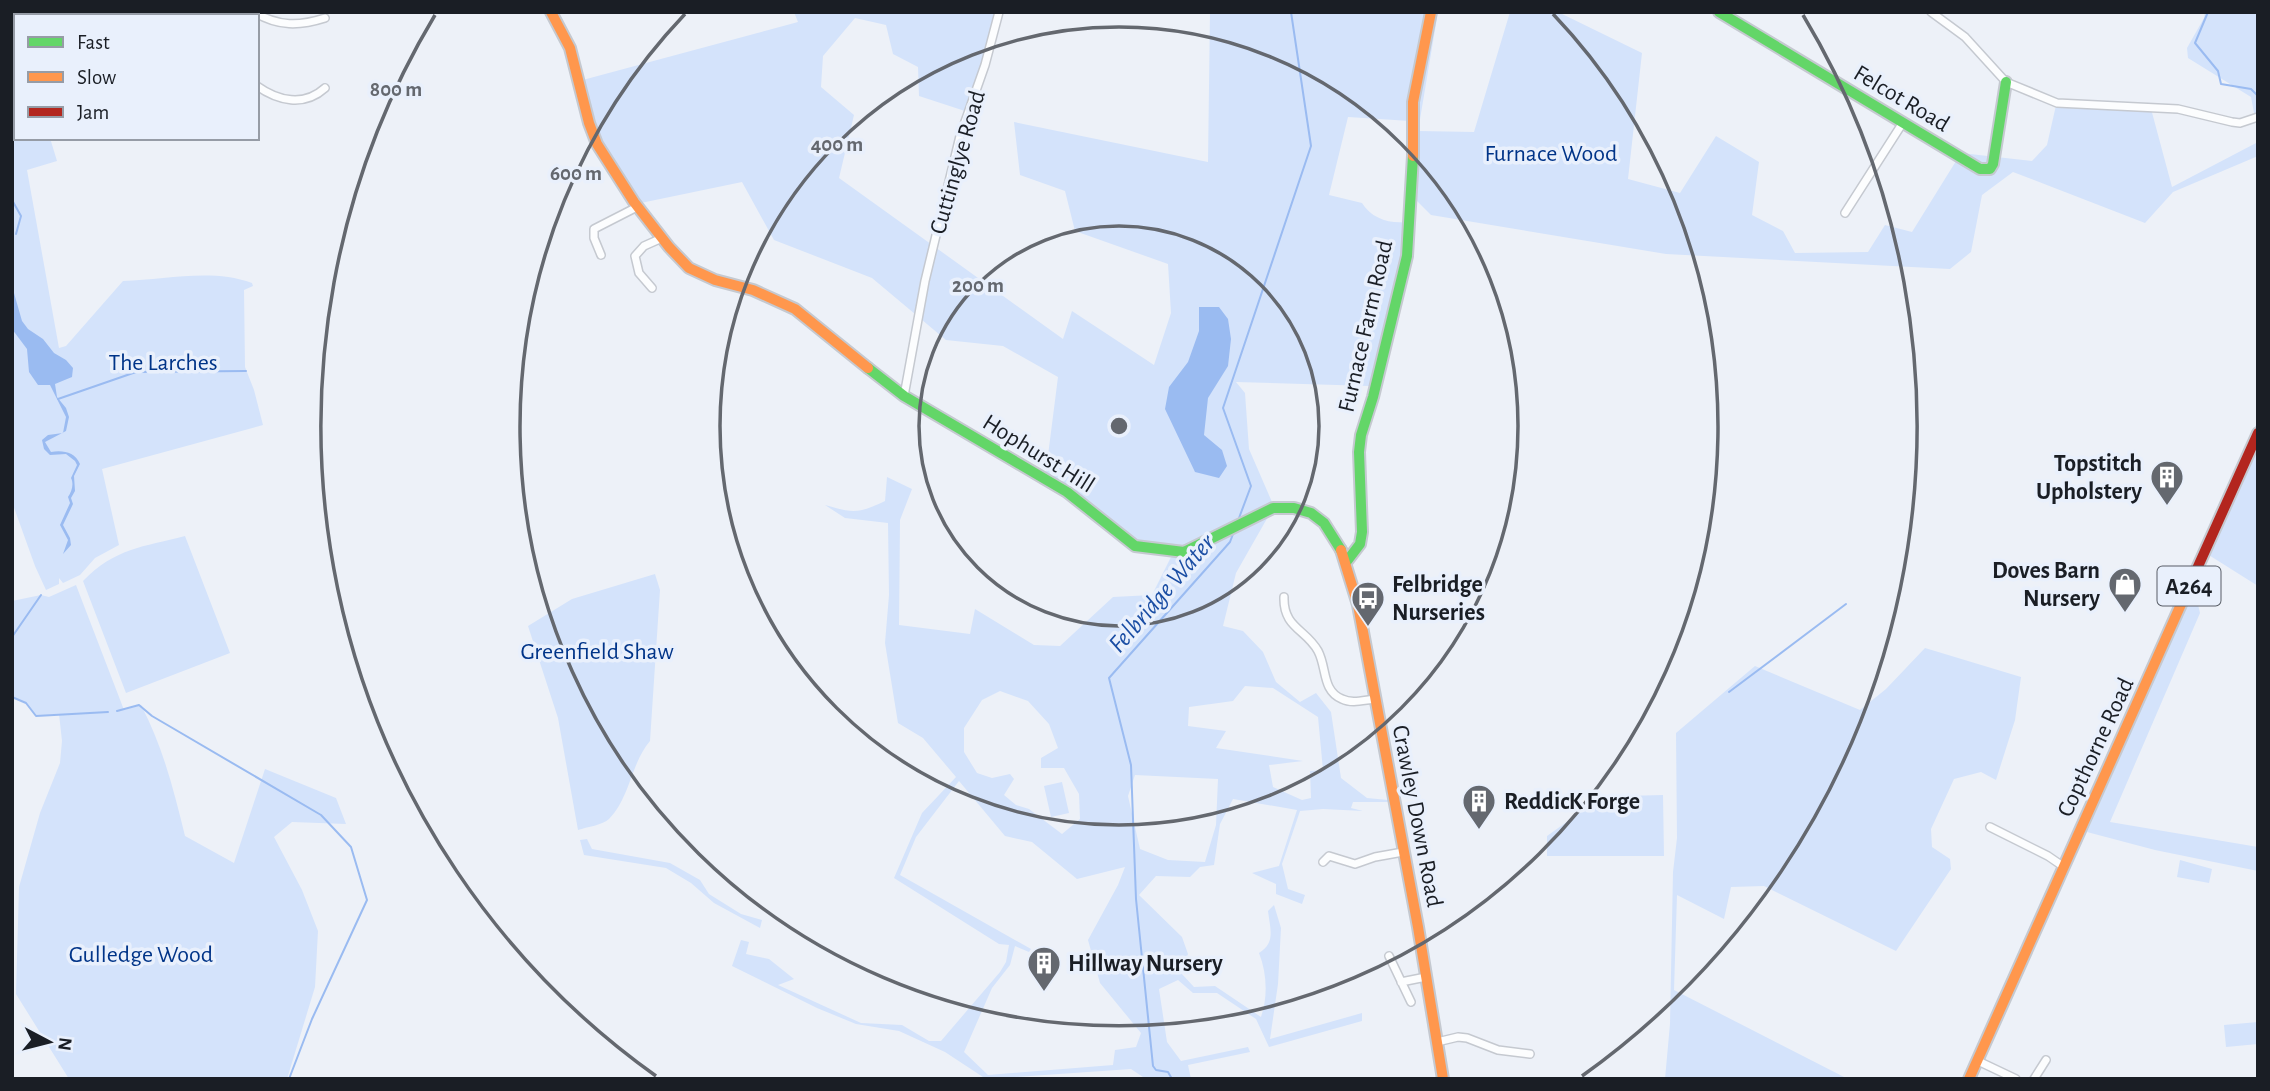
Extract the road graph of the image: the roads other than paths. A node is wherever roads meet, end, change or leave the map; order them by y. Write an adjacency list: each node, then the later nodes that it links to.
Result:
1 (551, 12): 13 (main road)
2 (999, 12): 18 (street, Cuttinglye Road)
3 (1431, 12): 20 (main road, Furnace Farm Road)
4 (1719, 12): 12 (main road, Felcot Road)
5 (1931, 12): 8 (street)
6 (259, 15): 7 (street)
7 (325, 18)
8 (2006, 82): 11 (street); 12 (main road, Felcot Road)
9 (259, 87): 10 (street)
10 (325, 88)
11 (2258, 117)
12 (1902, 124): 14 (street)
13 (637, 207): 15 (main road); 16 (street)
14 (1845, 213)
15 (662, 238): 17 (street); 18 (main road, Hophurst Hill)
16 (601, 255)
17 (652, 288)
18 (904, 396): 20 (main road, Hophurst Hill)
19 (2258, 433): 26 (main road, Copthorne Road / A264)
20 (1347, 561): 22 (main road, Crawley Down Road)
21 (1284, 597): 22 (street)
22 (1375, 699): 24 (main road, Crawley Down Road)
23 (1990, 827): 26 (street)
24 (1404, 852): 25 (street); 28 (main road, Crawley Down Road)
25 (1327, 856)
26 (2064, 867): 34 (main road, Copthorne Road / A264)
27 (1389, 956): 29 (street)
28 (1426, 977): 29 (street); 31 (main road, Crawley Down Road)
29 (1401, 982): 30 (street)
30 (1411, 1002)
31 (1437, 1042): 32 (street); 35 (main road, Crawley Down Road)
32 (1530, 1054)
33 (2046, 1060): 38 (street)
34 (1977, 1061): 36 (main road, Copthorne Road / A264); 37 (street)
35 (1443, 1079)
36 (1969, 1079)
37 (2016, 1079)
38 (2035, 1079)

